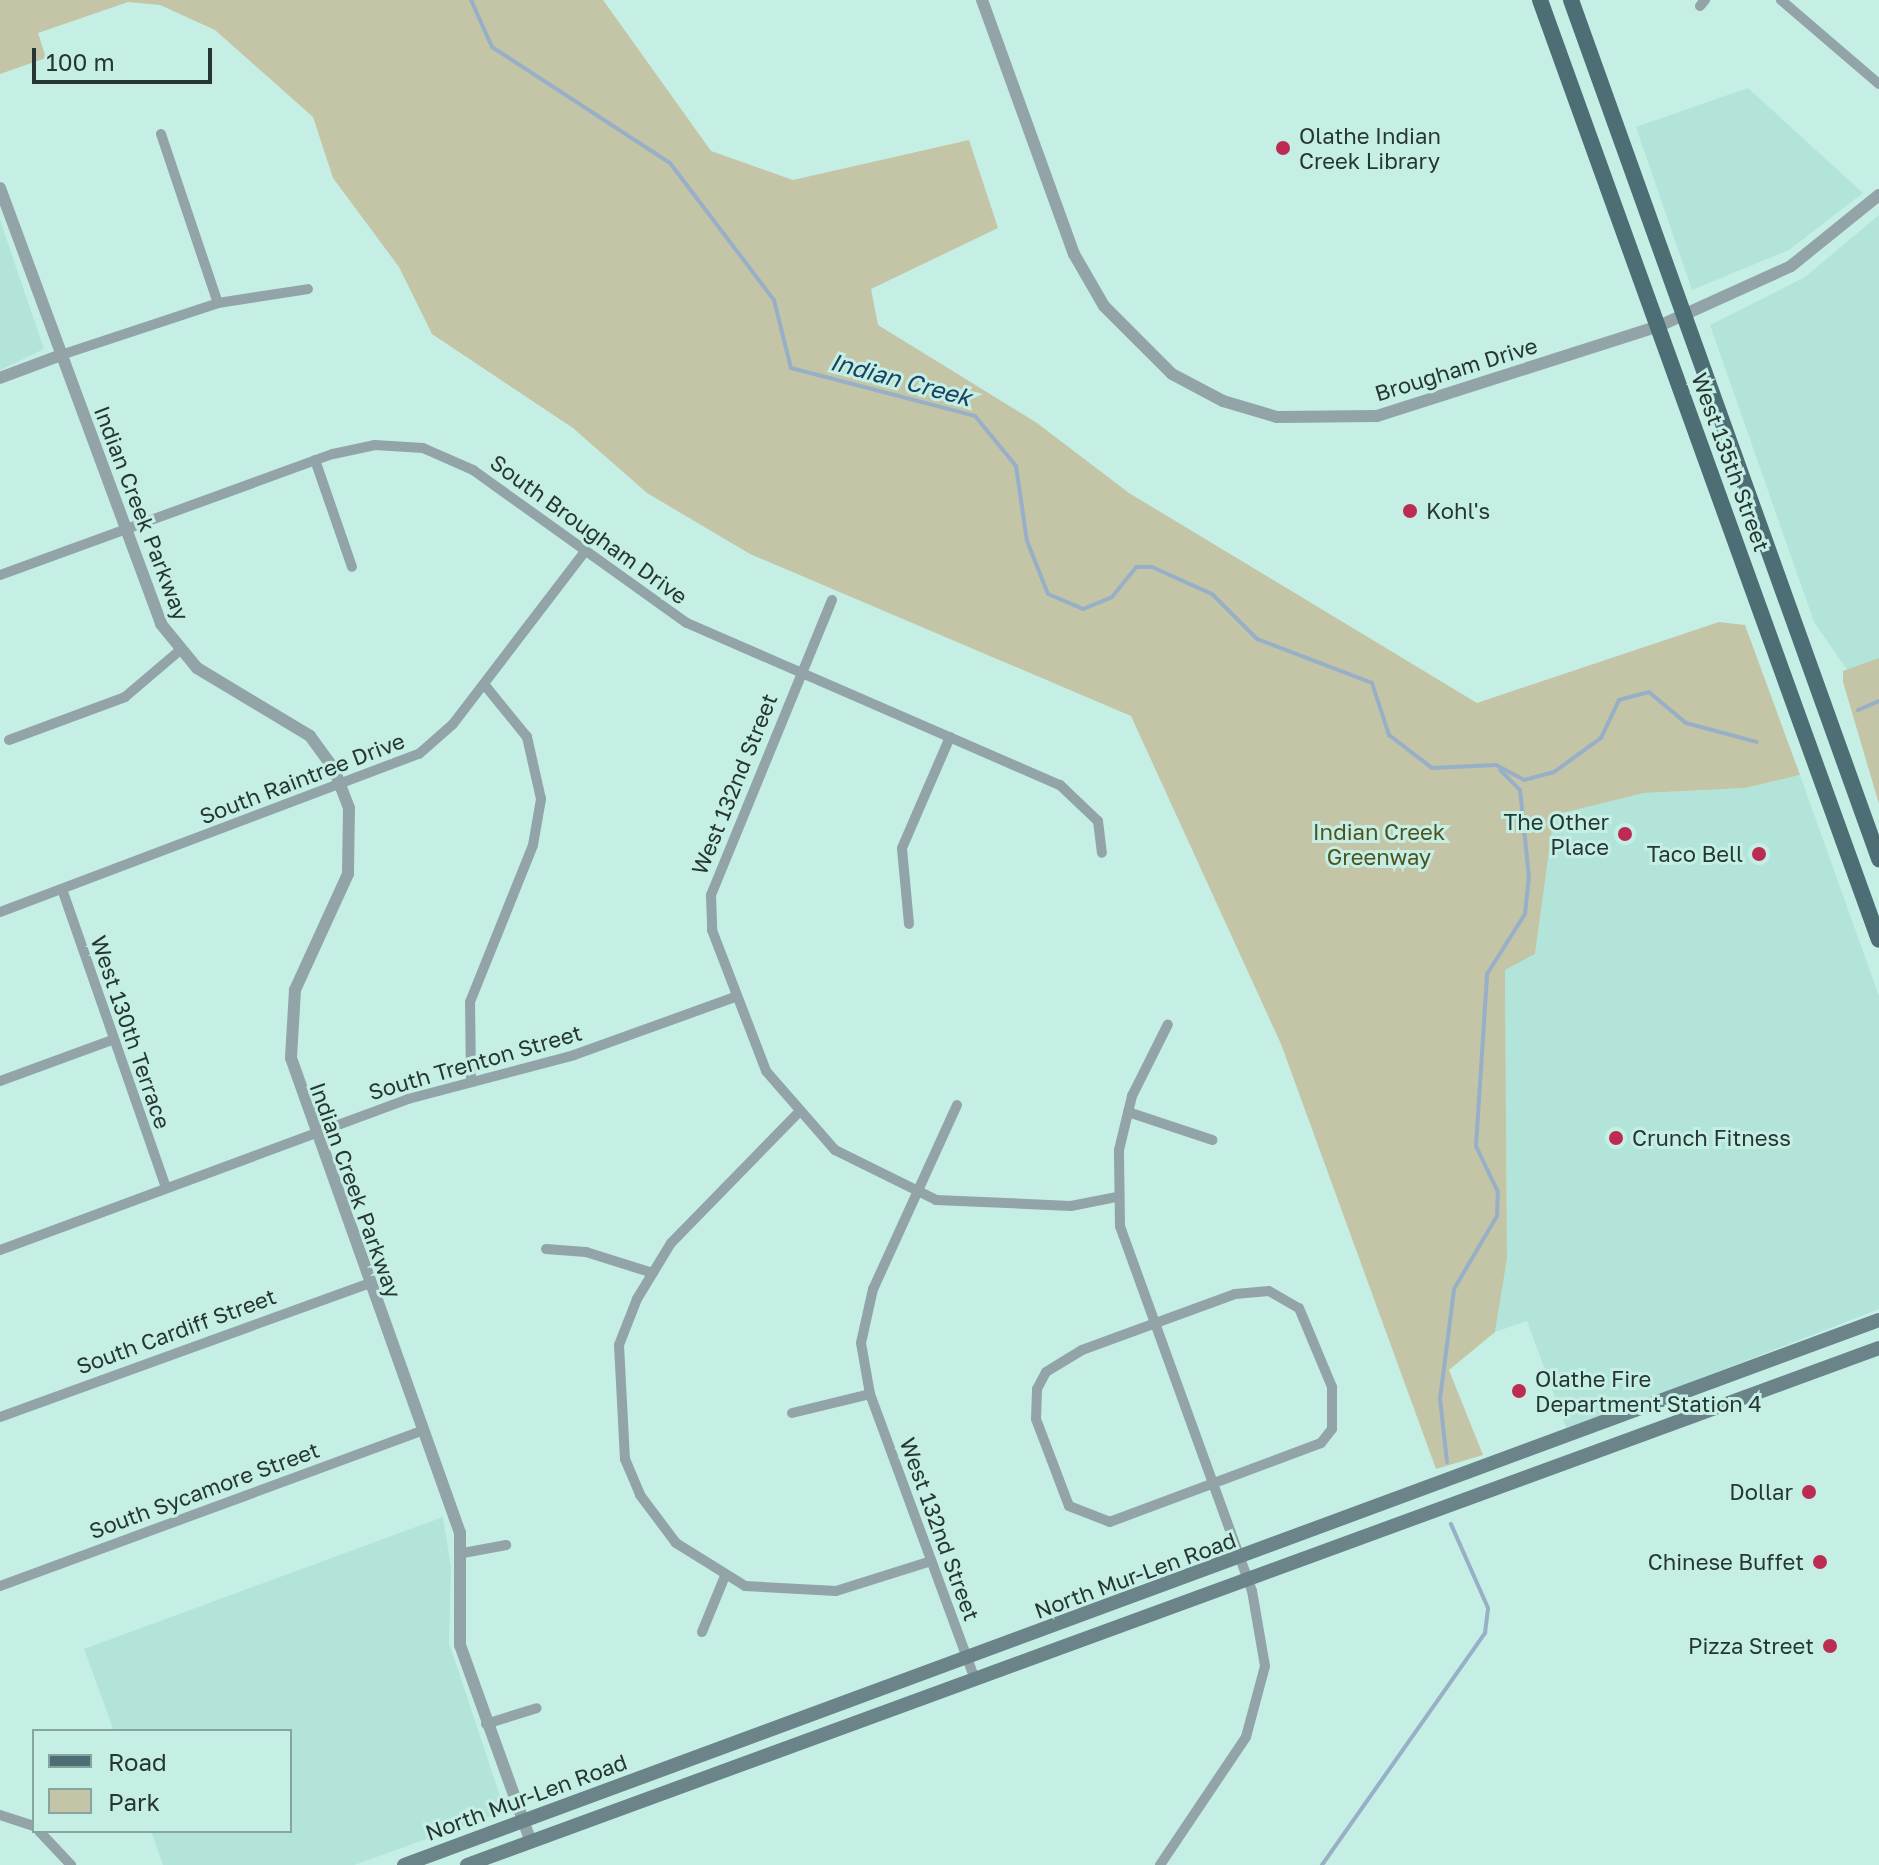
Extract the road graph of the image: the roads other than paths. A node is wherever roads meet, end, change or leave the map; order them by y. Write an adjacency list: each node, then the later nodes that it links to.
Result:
1 (982, 0): 12 (street, Brougham Drive)
2 (1540, 0): 12 (main road, West 135th Street)
3 (1571, 0): 11 (main road, West 135th Street)
4 (1781, 0): 5 (street)
5 (1879, 84)
6 (161, 134): 10 (street)
7 (0, 188): 13 (street, Indian Creek Parkway)
8 (1879, 195): 11 (street, Brougham Drive)
9 (308, 289): 10 (street)
10 (218, 303): 13 (street)
11 (1683, 314): 12 (street, Brougham Drive); 28 (main road, West 135th Street)
12 (1659, 326): 32 (main road, West 135th Street)
13 (61, 355): 14 (street); 16 (street, Indian Creek Parkway)
14 (0, 378)
15 (315, 460): 16 (street, South Brougham Drive); 17 (street, South Brougham Drive); 18 (street)
16 (125, 530): 19 (street, South Brougham Drive); 21 (street, Indian Creek Parkway)
17 (583, 554): 22 (street, South Brougham Drive); 23 (street, South Raintree Drive)
18 (352, 567)
19 (0, 575)
20 (832, 600): 22 (street, West 132nd Street)
21 (179, 651): 25 (street); 26 (street, Indian Creek Parkway)
22 (801, 674): 24 (street, South Brougham Drive); 33 (street, West 132nd Street)
23 (484, 684): 26 (street, South Raintree Drive); 36 (street)
24 (950, 737): 27 (street, South Brougham Drive); 31 (street)
25 (9, 740)
26 (341, 787): 29 (street, South Raintree Drive); 41 (street, Indian Creek Parkway)
27 (1102, 853)
28 (1879, 859)
29 (62, 889): 30 (street, South Raintree Drive); 35 (street, West 130th Terrace)
30 (0, 912)
31 (909, 924)
32 (1879, 940)
33 (735, 997): 36 (street, South Trenton Street); 40 (street, West 132nd Street)
34 (1168, 1024): 39 (street)
35 (112, 1040): 37 (street); 43 (street, West 130th Terrace)
36 (471, 1080): 41 (street, South Trenton Street)
37 (0, 1081)
38 (957, 1105): 44 (street, West 132nd Street)
39 (1128, 1112): 42 (street); 45 (street)
40 (798, 1113): 44 (street, West 132nd Street); 48 (street)
41 (313, 1134): 43 (street, South Trenton Street); 49 (street, Indian Creek Parkway)
42 (1212, 1140)
43 (166, 1187): 47 (street, South Trenton Street)
44 (917, 1192): 45 (street); 53 (street, West 132nd Street)
45 (1117, 1197): 51 (street)
46 (546, 1249): 48 (street)
47 (0, 1250)
48 (653, 1273): 62 (street)
49 (367, 1284): 55 (street, South Cardiff Street); 56 (street, Indian Creek Parkway)
50 (1879, 1320): 60 (main road, North Mur-Len Road)
51 (1154, 1324): 57 (street); 57 (street); 57 (street)
52 (1879, 1348): 63 (main road, North Mur-Len Road)
53 (870, 1394): 54 (street); 61 (street, West 132nd Street)
54 (792, 1413)
55 (0, 1417)
56 (422, 1431): 59 (street, Indian Creek Parkway); 64 (street, South Sycamore Street)
57 (1212, 1485): 60 (street)
58 (506, 1545): 59 (street)
59 (463, 1553): 69 (street, Indian Creek Parkway)
60 (1240, 1560): 63 (street); 66 (main road, North Mur-Len Road)
61 (931, 1561): 62 (street); 66 (street, West 132nd Street)
62 (725, 1576): 65 (street)
63 (1247, 1577): 67 (main road, North Mur-Len Road); 78 (street)
64 (0, 1586)
65 (702, 1632)
66 (967, 1660): 67 (street, West 132nd Street); 71 (main road, North Mur-Len Road)
67 (974, 1677): 74 (main road, North Mur-Len Road)
68 (537, 1708): 69 (street)
69 (486, 1724): 71 (street, Indian Creek Parkway)
70 (0, 1815): 72 (street)
71 (523, 1821): 74 (street, Indian Creek Parkway); 76 (main road, North Mur-Len Road)
72 (32, 1825)
73 (41, 1833): 75 (street)
74 (531, 1842): 77 (main road, North Mur-Len Road)
75 (71, 1865)
76 (404, 1865)
77 (467, 1865)
78 (1160, 1865)

